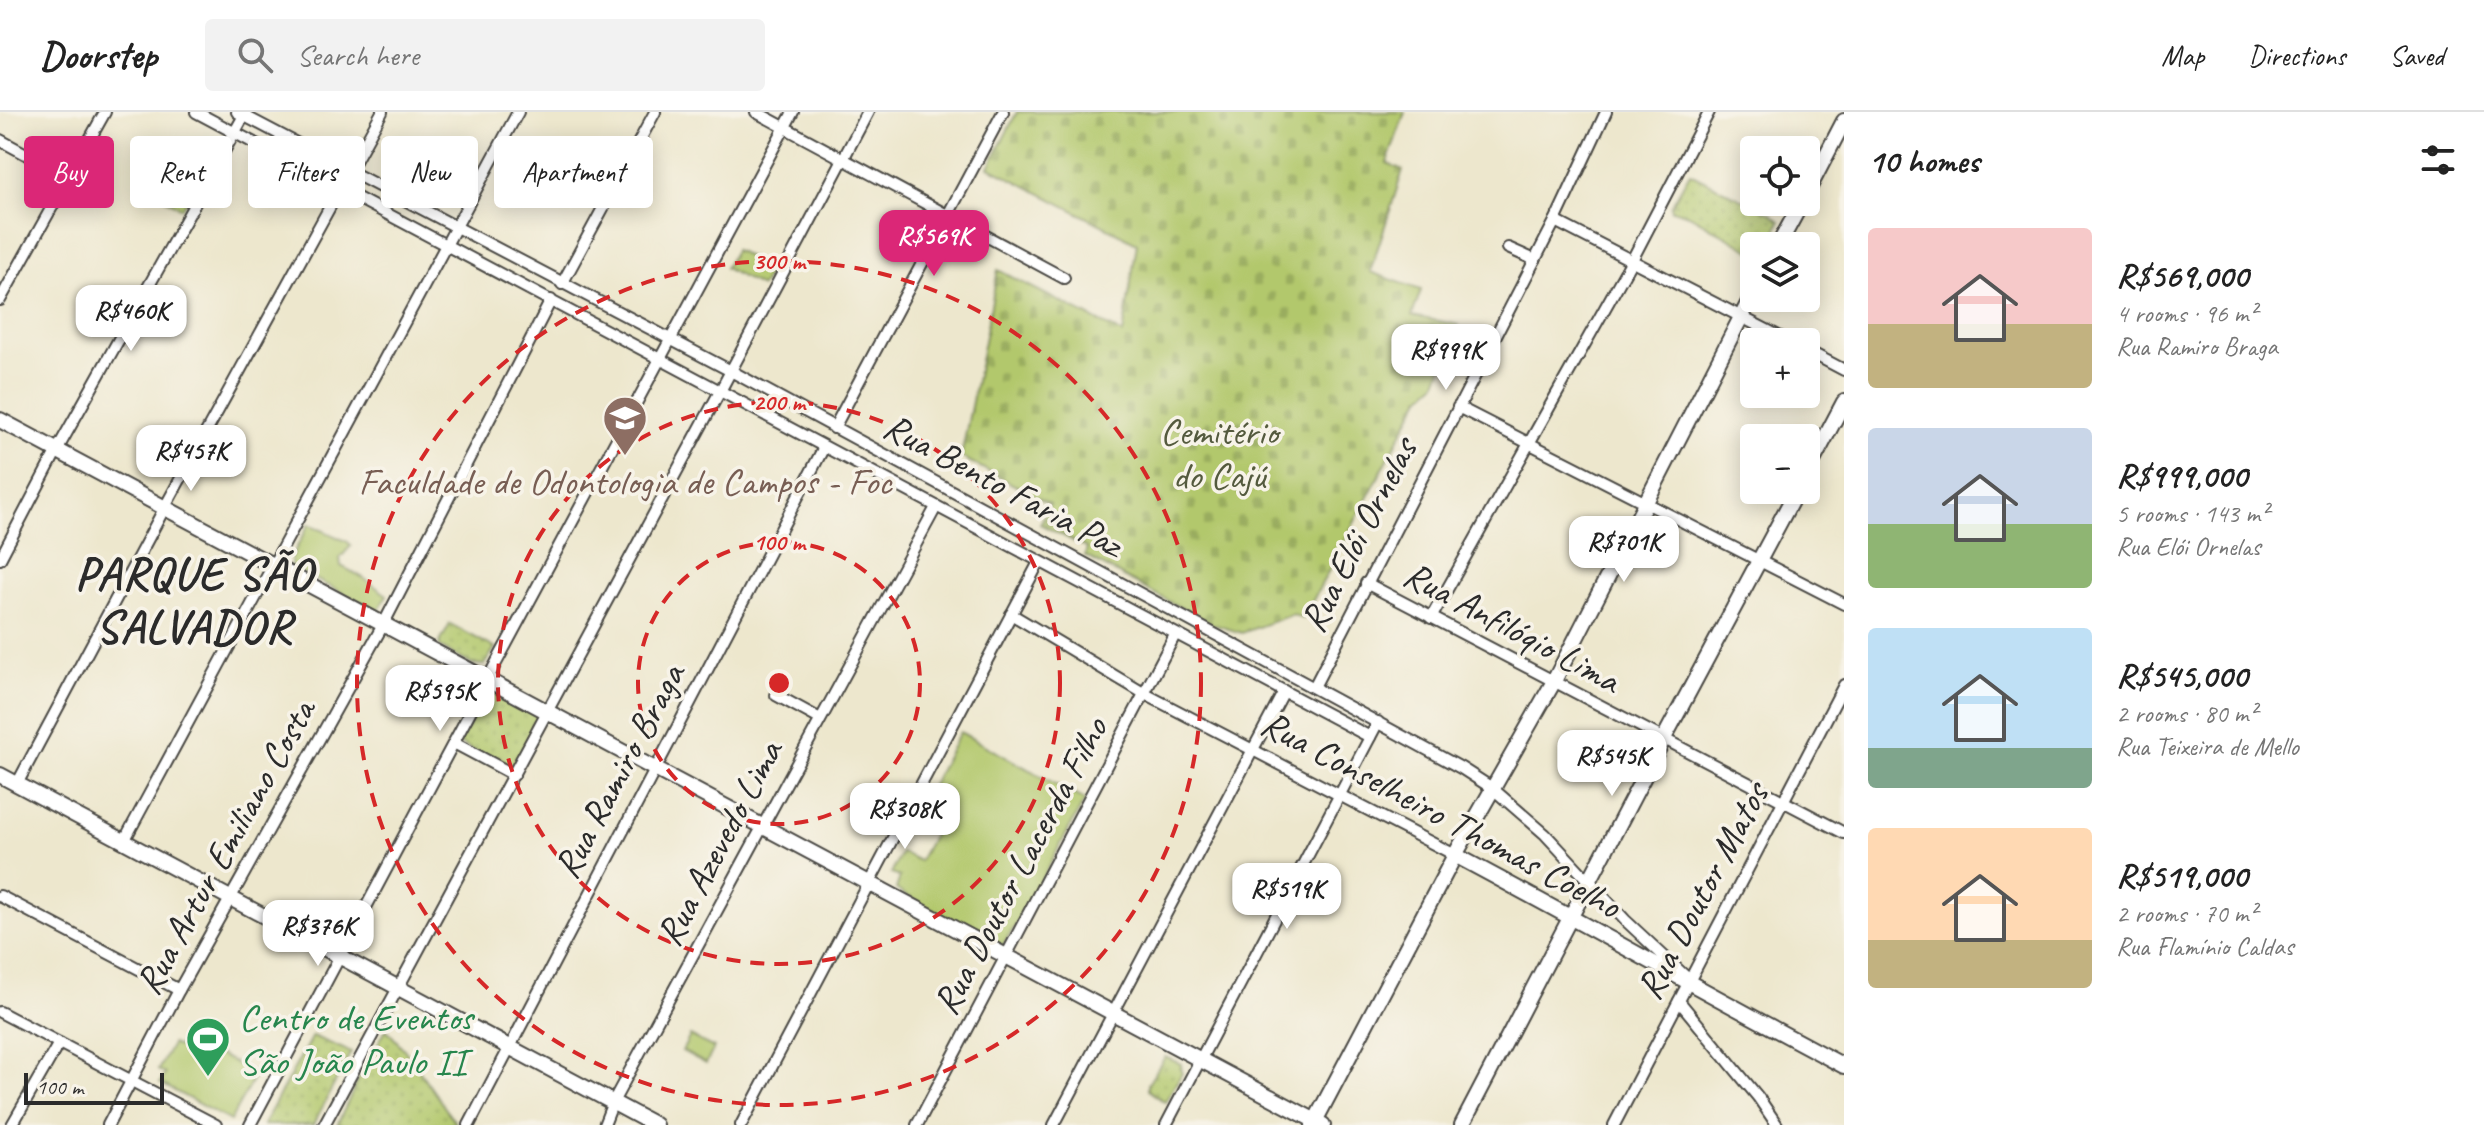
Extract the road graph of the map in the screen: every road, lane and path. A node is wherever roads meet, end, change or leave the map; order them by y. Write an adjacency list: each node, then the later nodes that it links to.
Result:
1 (105, 112): 16 (street)
2 (196, 112): 15 (street, Rua Bento Faria Paz)
3 (382, 112): 20 (street)
4 (518, 112): 30 (street)
5 (655, 112): 38 (street)
6 (756, 112): 14 (street)
7 (793, 112): 14 (street)
8 (868, 112): 22 (street)
9 (1003, 112): 28 (street)
10 (1606, 112): 29 (street, Rua Elói Ornelas)
11 (1709, 112): 34 (street)
12 (243, 113): 15 (street); 17 (street, Rua Bento Faria Paz)
13 (1844, 121): 23 (main road)
14 (785, 128): 22 (street); 44 (street)
15 (236, 133): 18 (street, Rua Bento Faria Paz); 57 (street)
16 (91, 136)
17 (284, 136)
18 (248, 139)
19 (0, 140): 21 (street)
20 (365, 143)
21 (24, 153)
22 (842, 158): 28 (street); 48 (street)
23 (1820, 167)
24 (365, 181): 30 (street, Rua Bento Faria Paz)
25 (365, 202): 31 (street, Rua Bento Faria Paz)
26 (51, 208): 37 (street)
27 (328, 208): 60 (street)
28 (948, 215): 36 (street); 53 (street)
29 (1555, 221): 33 (street, Rua Elói Ornelas); 34 (street)
30 (455, 228): 31 (street); 38 (street, Rua Bento Faria Paz)
31 (445, 245): 40 (street, Rua Bento Faria Paz); 65 (street)
32 (1508, 248): 33 (street)
33 (1535, 260): 51 (street, Rua Elói Ornelas)
34 (1632, 260): 42 (street); 54 (street)
35 (0, 273): 37 (street)
36 (1064, 278)
37 (11, 279): 39 (street)
38 (562, 284): 44 (street, Rua Bento Faria Paz)
39 (0, 300)
40 (551, 300): 46 (street, Rua Bento Faria Paz); 70 (street, Rua Artur Emiliano Costa)
41 (1744, 312): 42 (main road)
42 (1741, 317): 43 (street); 58 (main road)
43 (1763, 328)
44 (672, 340): 46 (street); 48 (street, Rua Bento Faria Paz)
45 (1820, 357): 47 (street)
46 (662, 359): 49 (street, Rua Bento Faria Paz); 72 (street)
47 (1844, 370)
48 (731, 371): 49 (street); 53 (street, Rua Bento Faria Paz)
49 (721, 390): 55 (street, Rua Bento Faria Paz); 79 (street)
50 (1844, 402): 56 (main road)
51 (1458, 407): 54 (street); 66 (street, Rua Elói Ornelas)
52 (0, 420): 57 (main road)
53 (834, 428): 75 (street, Rua Bento Faria Paz)
54 (1528, 442): 58 (street); 69 (street)
55 (824, 447): 61 (street, Rua Bento Faria Paz); 86 (street, Rua Ramiro Braga)
56 (1820, 447)
57 (57, 450): 60 (main road); 62 (street)
58 (1644, 504): 64 (street); 73 (main road)
59 (1790, 504): 64 (main road)
60 (165, 507): 65 (main road); 89 (street)
61 (936, 507): 63 (street, Rua Bento Faria Paz); 80 (street, Rua Azevedo Lima)
62 (0, 559)
63 (1039, 562): 68 (street); 71 (street, Rua Bento Faria Paz)
64 (1760, 562): 67 (street); 83 (main road)
65 (274, 566): 70 (main road); 95 (street)
66 (1366, 583): 69 (street, Rua Anfilóqio Lima); 75 (street, Rua Elói Ornelas)
67 (1844, 604)
68 (1011, 614): 77 (street, Rua Conselheiro Thomas Coelho); 97 (street)
69 (1431, 618): 73 (street, Rua Anfilóqio Lima)
70 (383, 625): 72 (main road); 100 (street, Rua Artur Emiliano Costa)
71 (1175, 635): 76 (street, Rua Bento Faria Paz); 77 (street, Rua Doutor Lacerda Filho)
72 (487, 680): 79 (main road); 84 (street)
73 (1553, 683): 83 (street, Rua Anfilóqio Lima); 90 (main road)
74 (1844, 685): 92 (street, Rua Doutor Matos)
75 (1314, 687): 81 (street, Rua Bento Faria Paz)
76 (1284, 691): 82 (street, Rua Bento Faria Paz); 85 (street)
77 (1145, 694): 85 (street, Rua Conselheiro Thomas Coelho); 102 (street, Rua Doutor Lacerda Filho)
78 (776, 695): 80 (street)
79 (548, 712): 86 (main road); 88 (street)
80 (820, 719): 93 (street, Rua Azevedo Lima)
81 (1378, 722): 82 (street); 90 (street, Rua Bento Faria Paz)
82 (1370, 737): 91 (street)
83 (1663, 740): 92 (street, Rua Anfilóqio Lima); 98 (main road)
84 (454, 743): 88 (street); 103 (street)
85 (1252, 750): 91 (street, Rua Conselheiro Thomas Coelho); 109 (street)
86 (653, 769): 93 (main road); 111 (street, Rua Ramiro Braga)
87 (0, 775): 89 (main road)
88 (514, 775): 105 (street)
89 (17, 784): 95 (main road)
90 (1492, 788): 96 (main road); 98 (street, Rua Bento Faria Paz)
91 (1339, 793): 96 (street, Rua Conselheiro Thomas Coelho); 112 (street)
92 (1783, 800): 94 (street, Rua Anfilóqio Lima); 104 (street, Rua Doutor Matos)
93 (763, 826): 97 (main road); 115 (street, Rua Azevedo Lima)
94 (1844, 833)
95 (124, 841): 100 (main road)
96 (1455, 855): 101 (main road, Rua Conselheiro Thomas Coelho); 116 (main road)
97 (869, 882): 102 (main road); 125 (street)
98 (1590, 883): 101 (main road); 104 (street, Rua Bento Faria Paz)
99 (0, 896): 106 (street)
100 (231, 898): 103 (main road); 106 (street, Rua Artur Emiliano Costa)
101 (1573, 917): 104 (main road, Rua Conselheiro Thomas Coelho); 129 (main road)
102 (1006, 956): 109 (main road); 126 (street, Rua Doutor Lacerda Filho)
103 (338, 958): 105 (main road); 120 (street)
104 (1688, 982): 107 (street, Rua Doutor Matos); 113 (main road, Rua Conselheiro Thomas Coelho)
105 (397, 989): 111 (main road); 121 (street)
106 (179, 990): 114 (street, Rua Artur Emiliano Costa)
107 (1679, 1001): 130 (street, Rua Doutor Matos); 131 (street)
108 (0, 1012): 110 (street)
109 (1113, 1012): 112 (main road); 127 (street)
110 (59, 1043): 114 (street); 117 (street)
111 (508, 1047): 115 (main road); 122 (street, Rua Ramiro Braga)
112 (1202, 1059): 116 (main road); 128 (street)
113 (1844, 1066)
114 (131, 1081): 118 (street, Rua Artur Emiliano Costa); 119 (street)
115 (613, 1102): 123 (street, Rua Azevedo Lima); 124 (main road)
116 (1317, 1124)
117 (12, 1125)
118 (108, 1125)
119 (216, 1125)
120 (250, 1125)
121 (324, 1125)
122 (469, 1125)
123 (604, 1125)
124 (655, 1125)
125 (741, 1125)
126 (917, 1125)
127 (1054, 1125)
128 (1166, 1125)
129 (1462, 1125)
130 (1614, 1125)
131 (1777, 1125)

